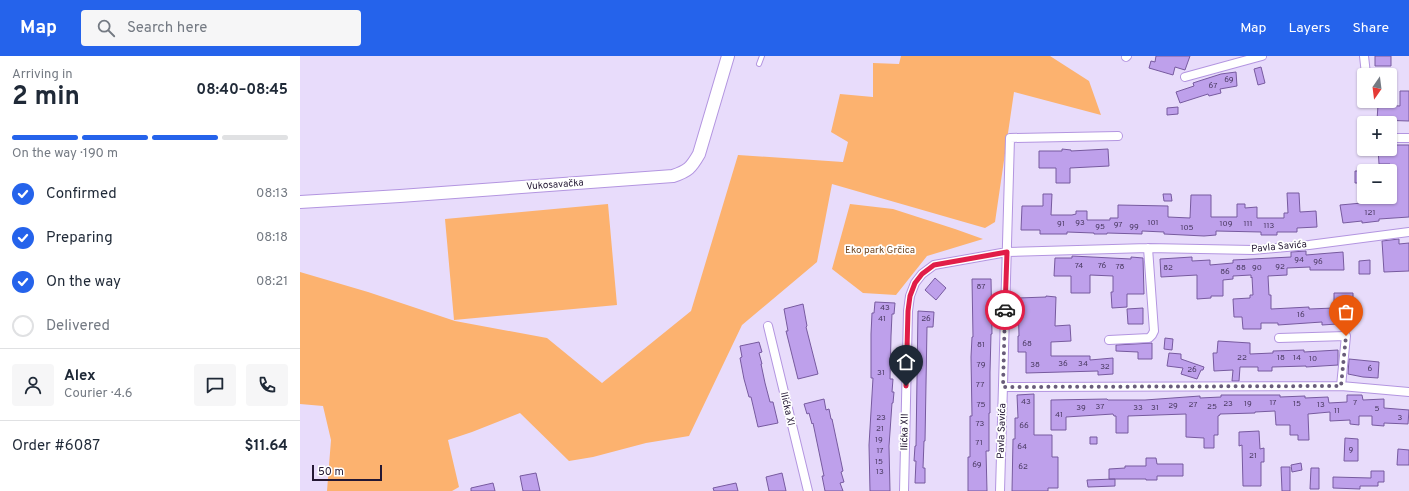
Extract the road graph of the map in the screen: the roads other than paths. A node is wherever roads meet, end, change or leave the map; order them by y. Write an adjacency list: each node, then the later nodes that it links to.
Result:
1 (728, 56): 11 (street, Vukosavačka)
2 (762, 56): 5 (lane)
3 (1262, 56): 7 (street)
4 (1364, 56): 6 (street)
5 (759, 64)
6 (1365, 68)
7 (1185, 77)
8 (1118, 136): 14 (street, Pavla Savića)
9 (1397, 138): 10 (street)
10 (1409, 138)
11 (300, 202)
12 (1409, 232): 13 (street, Pavla Savića)
13 (1148, 248): 14 (street, Pavla Savića); 17 (street)
14 (1007, 252): 19 (street, Pavla Savića); 22 (street, Ilićka XII)
15 (768, 326): 21 (street, Ilićka XI)
16 (1279, 338): 18 (street)
17 (1109, 340)
18 (1341, 386): 19 (street); 20 (street)
19 (1003, 387): 23 (street, Pavla Savića)
20 (1409, 392)
21 (808, 491)
22 (904, 491)
23 (1000, 491)

